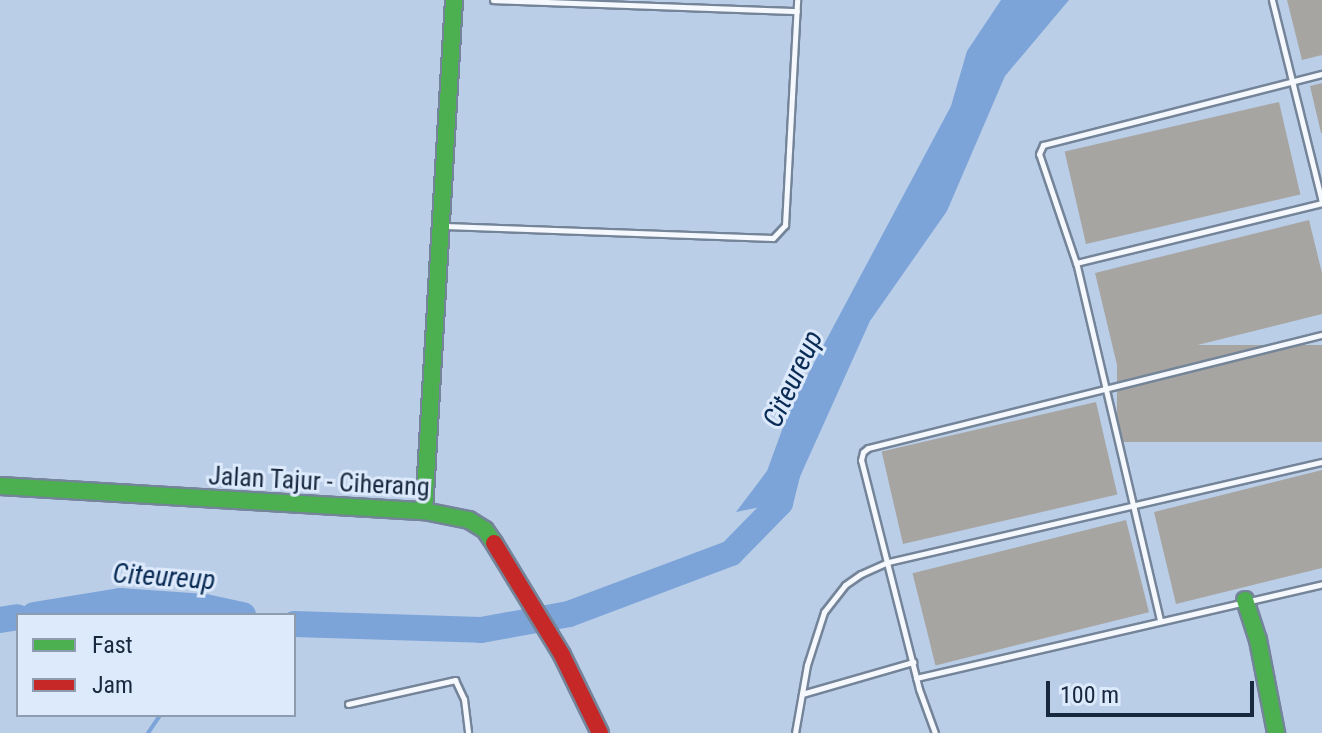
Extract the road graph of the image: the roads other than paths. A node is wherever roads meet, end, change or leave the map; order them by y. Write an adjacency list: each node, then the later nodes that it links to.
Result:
1 (454, 0): 9 (main road)
2 (493, 0): 5 (lane)
3 (797, 0): 5 (lane)
4 (1272, 0): 7 (lane)
5 (797, 11): 9 (lane)
6 (1322, 74): 7 (lane)
7 (1292, 82): 8 (lane); 10 (lane)
8 (1322, 202): 10 (lane)
9 (443, 225): 16 (main road)
10 (1076, 263): 12 (lane)
11 (1322, 335): 12 (lane)
12 (1106, 389): 15 (lane); 17 (lane)
13 (1322, 462): 15 (lane)
14 (0, 486): 16 (main road, Jalan Tajur - Ciherang)
15 (1136, 507): 17 (lane); 20 (lane)
16 (424, 511): 26 (main road, Jalan Tajur - Ciherang)
17 (888, 562): 21 (lane); 23 (lane)
18 (1322, 584): 19 (lane)
19 (1245, 600): 20 (lane); 29 (main road)
20 (1160, 620): 22 (lane)
21 (913, 662): 22 (lane); 23 (lane)
22 (916, 678): 28 (lane)
23 (802, 694): 27 (lane)
24 (348, 704): 25 (lane)
25 (468, 733)
26 (600, 733)
27 (795, 733)
28 (935, 733)
29 (1276, 733)

